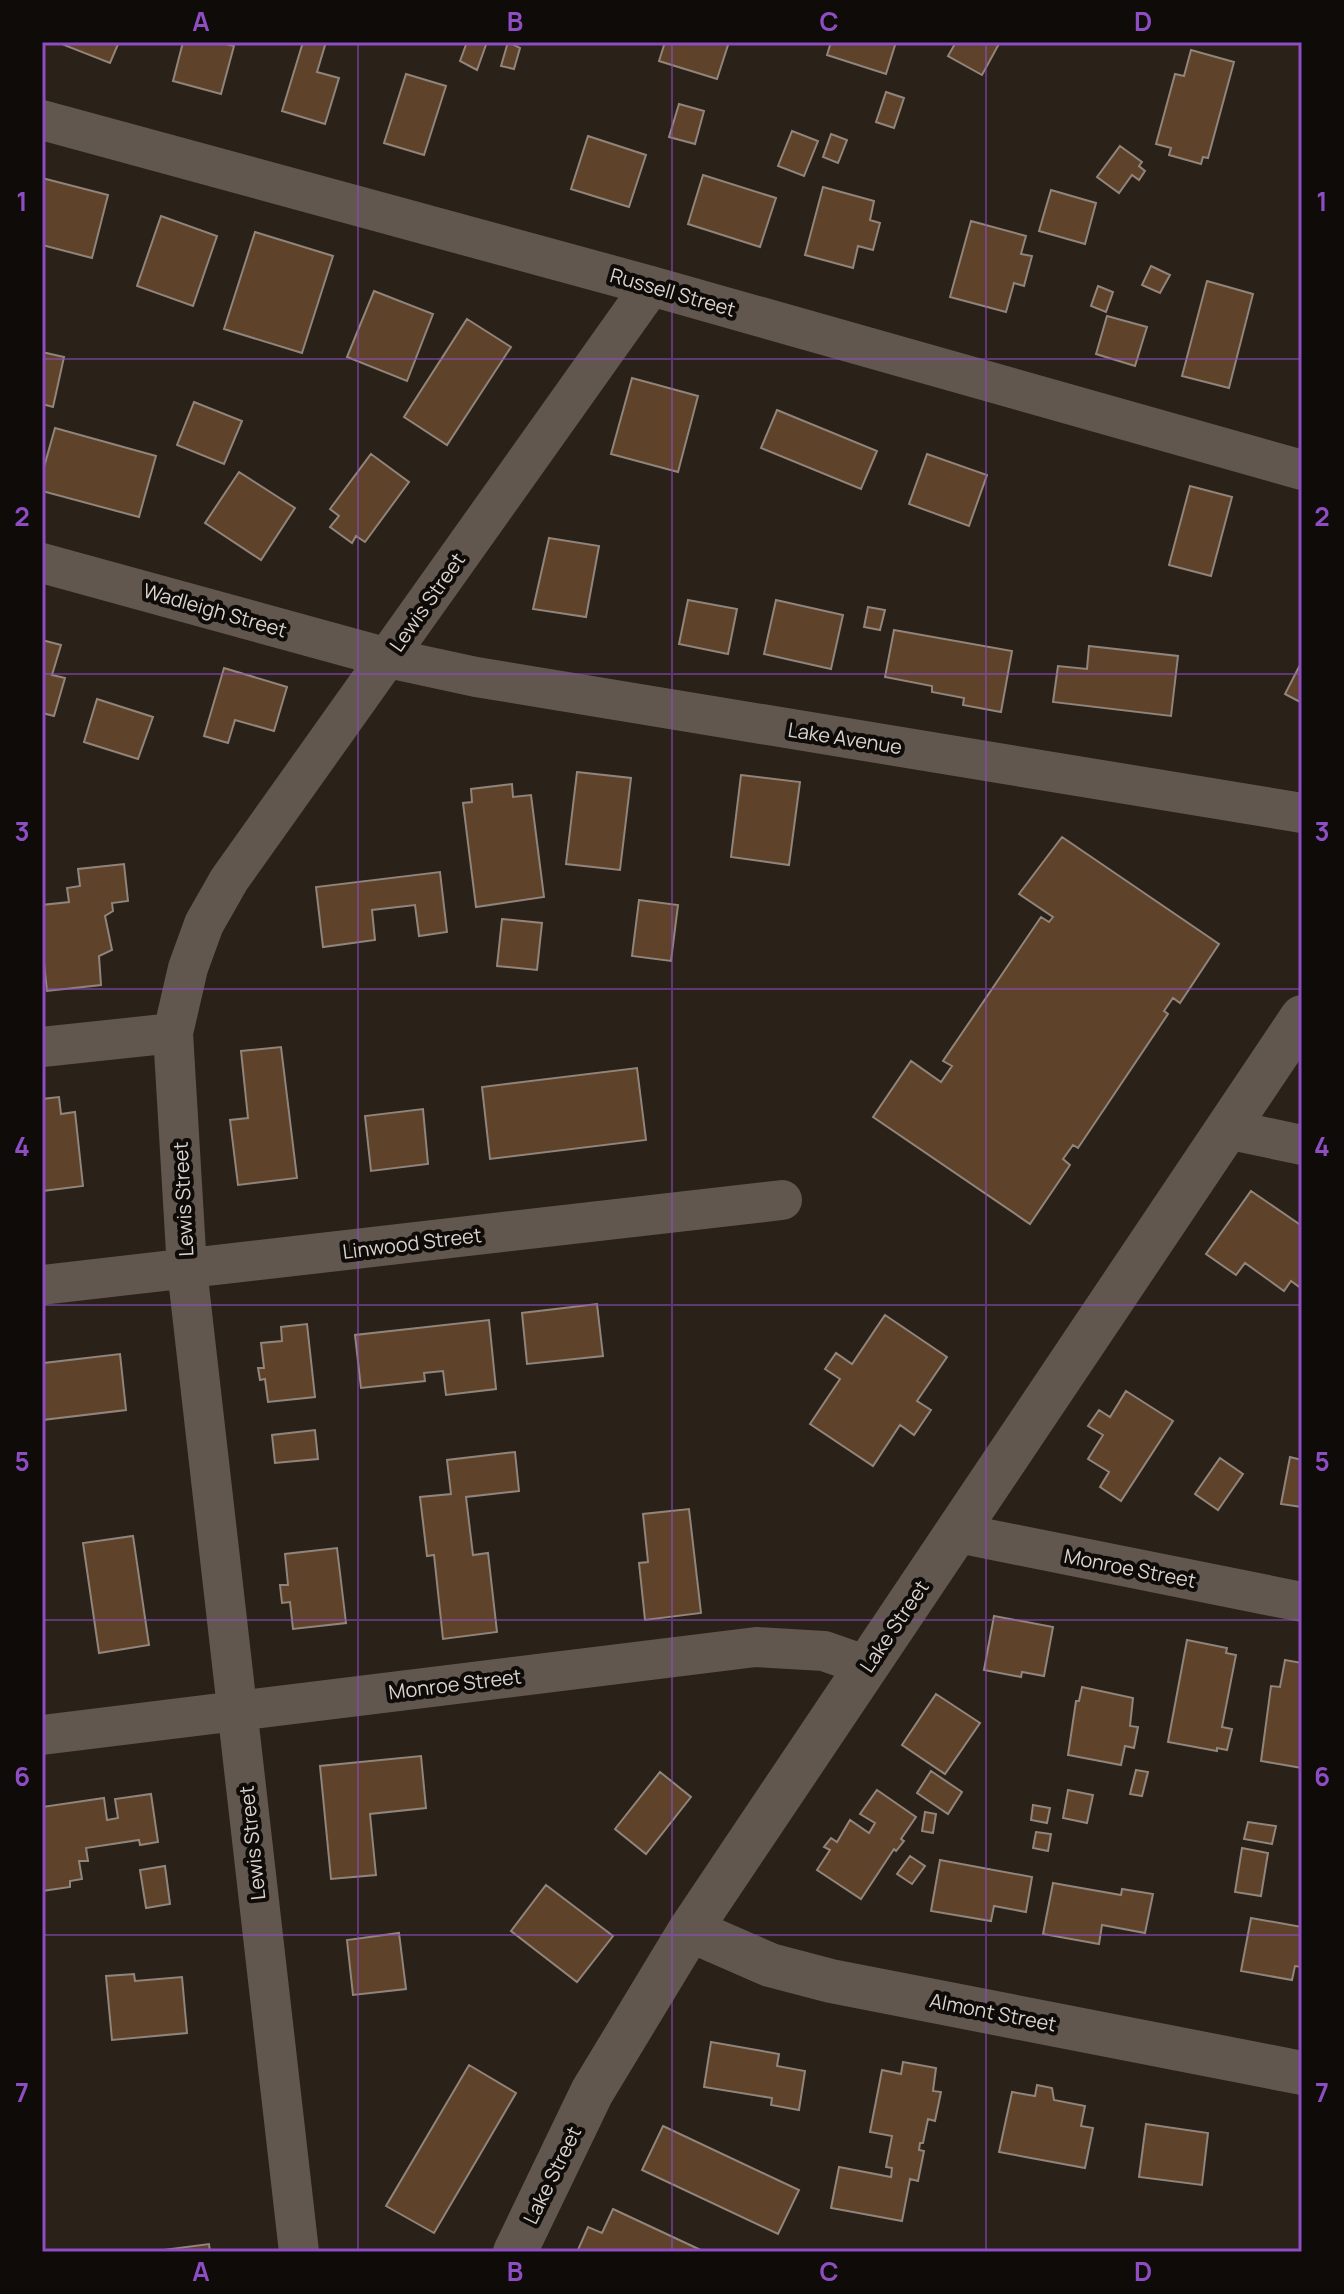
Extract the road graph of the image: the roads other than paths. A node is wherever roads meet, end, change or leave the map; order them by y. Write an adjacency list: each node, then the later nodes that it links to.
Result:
1 (42, 120): 2 (street, Russell Street)
2 (651, 286): 3 (street, Russell Street); 5 (street, Lewis Street)
3 (1302, 470)
4 (42, 563): 5 (street, Wadleigh Street)
5 (388, 658): 6 (street, Lake Avenue); 8 (street, Lewis Street)
6 (1302, 813)
7 (1302, 1017): 10 (street, Lake Street)
8 (173, 1033): 9 (street); 13 (street, Lewis Street)
9 (42, 1047)
10 (1226, 1129): 11 (street); 15 (street, Lake Street)
11 (1302, 1145)
12 (782, 1200): 13 (street, Linwood Street)
13 (187, 1269): 14 (street, Linwood Street); 18 (street, Lewis Street)
14 (42, 1285)
15 (958, 1533): 16 (street, Monroe Street); 17 (street, Lake Street)
16 (1302, 1602)
17 (867, 1666): 18 (street, Monroe Street); 20 (street, Lake Street)
18 (237, 1711): 19 (street, Monroe Street); 22 (street, Lewis Street)
19 (42, 1735)
20 (690, 1930): 21 (street, Almont Street); 23 (street, Lake Street)
21 (1302, 2073)
22 (299, 2252)
23 (515, 2252)

